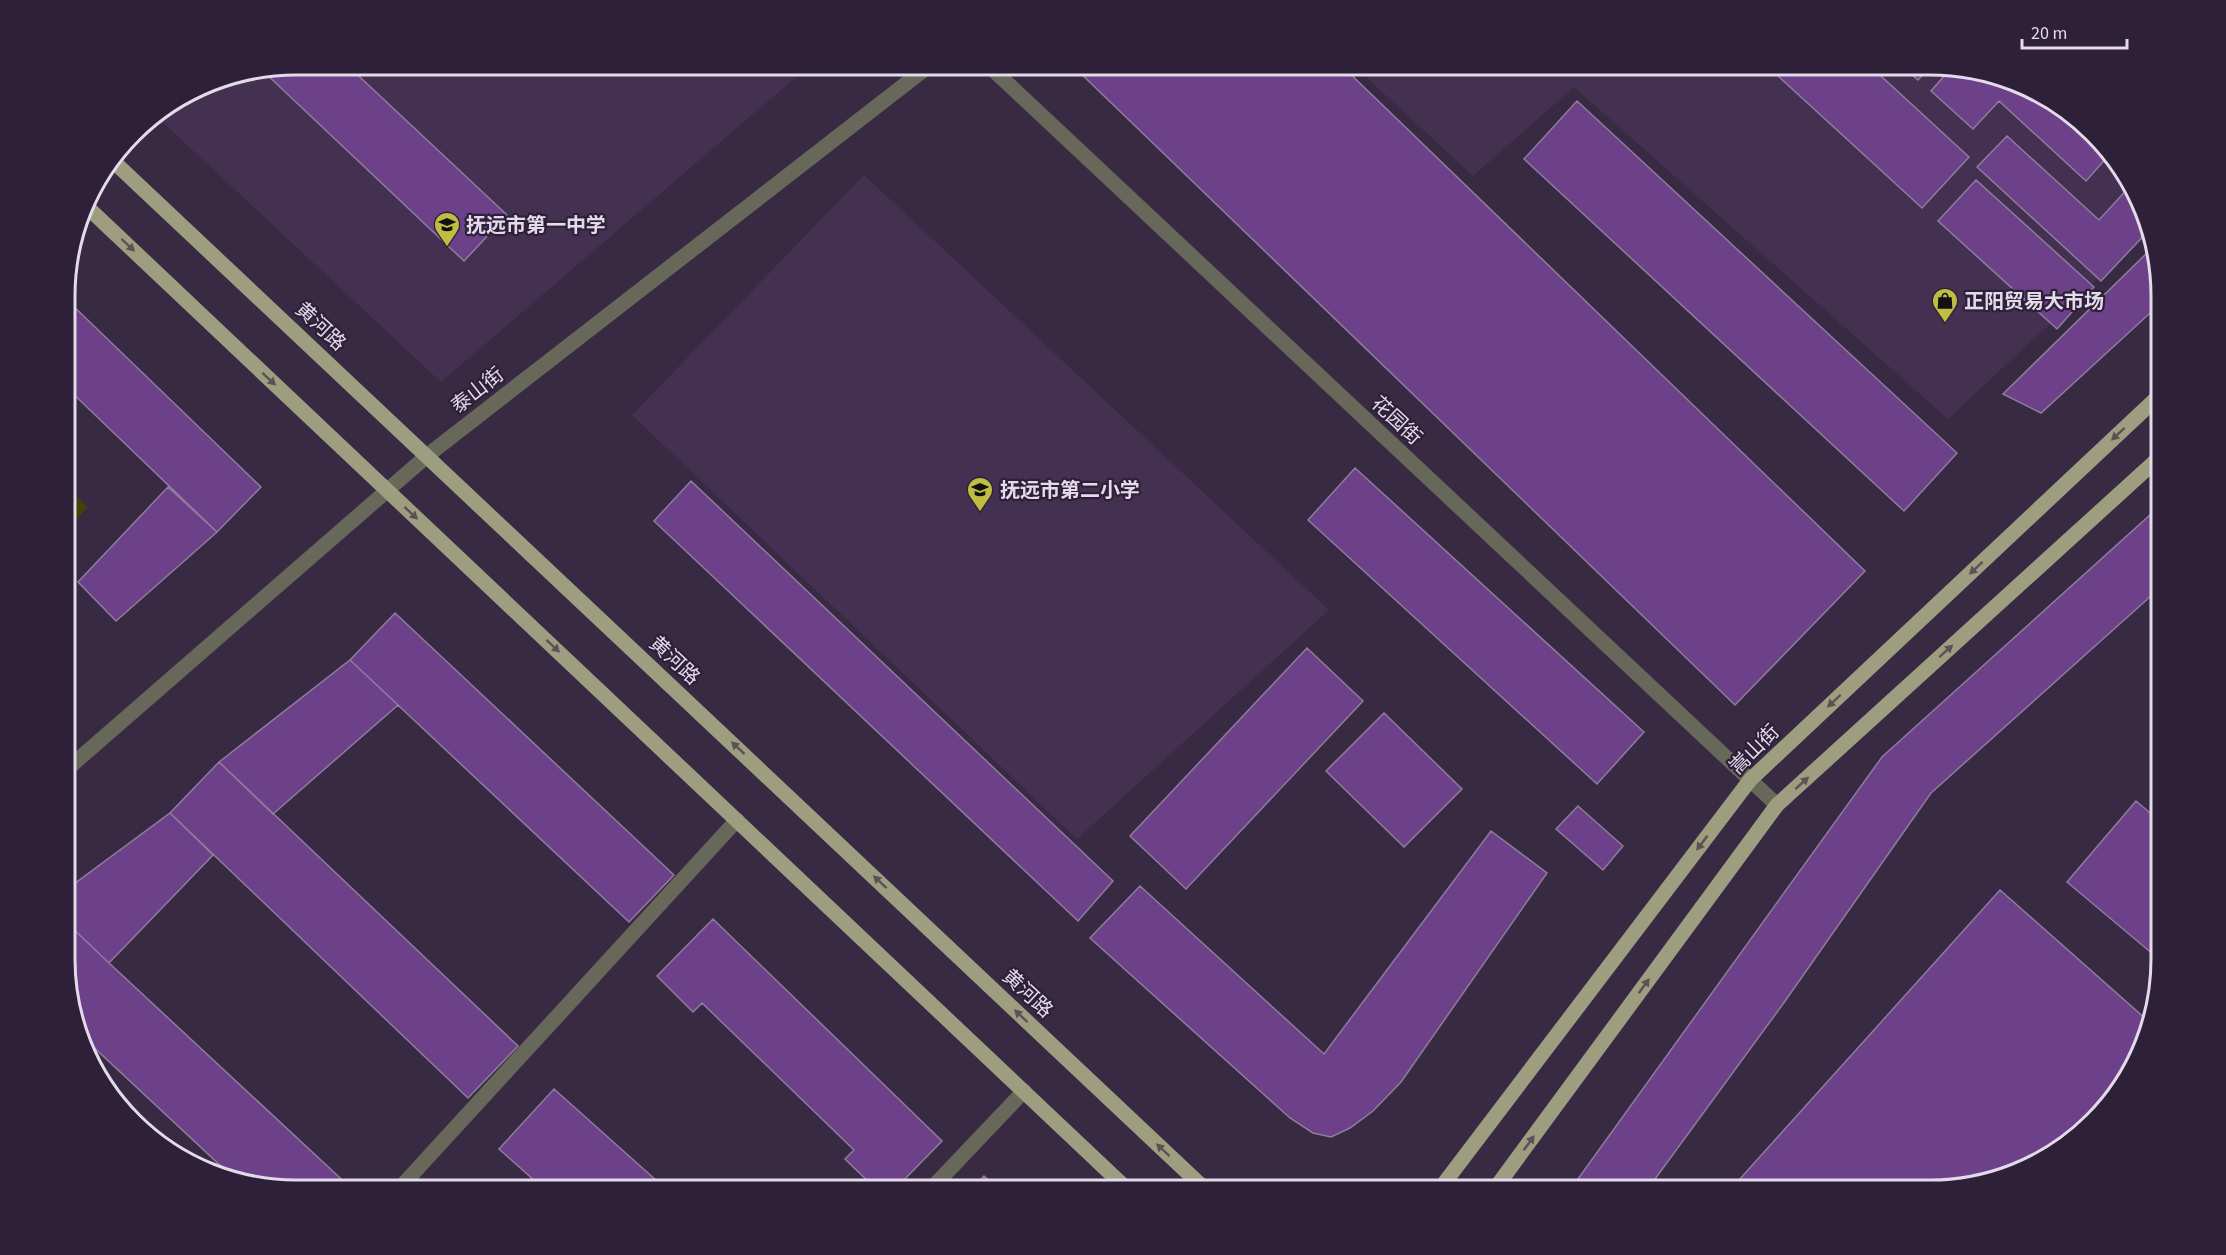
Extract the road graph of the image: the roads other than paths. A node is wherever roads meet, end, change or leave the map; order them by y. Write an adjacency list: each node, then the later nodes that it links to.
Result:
1 (916, 75): 6 (street, 泰山街)
2 (1000, 75): 10 (street, 花园街)
3 (118, 165): 6 (main road, 黄河路)
4 (92, 211): 8 (main road, one-way to 8)
5 (2151, 403): 10 (main road, 嵩山街, one-way to 10)
6 (428, 455): 8 (street, 泰山街); 17 (main road, 黄河路, one-way to 6)
7 (2151, 465): 11 (main road, one-way to 7)
8 (387, 490): 9 (street, 泰山街); 12 (main road, one-way to 12)
9 (75, 762)
10 (1750, 780): 11 (street, 花园街); 18 (main road, 嵩山街, one-way to 18)
11 (1777, 805): 19 (main road, one-way to 11)
12 (737, 820): 13 (main road); 14 (street)
13 (1024, 1091): 15 (street); 16 (main road)
14 (407, 1180)
15 (939, 1180)
16 (1117, 1180)
17 (1195, 1180)
18 (1447, 1180)
19 (1501, 1180)

